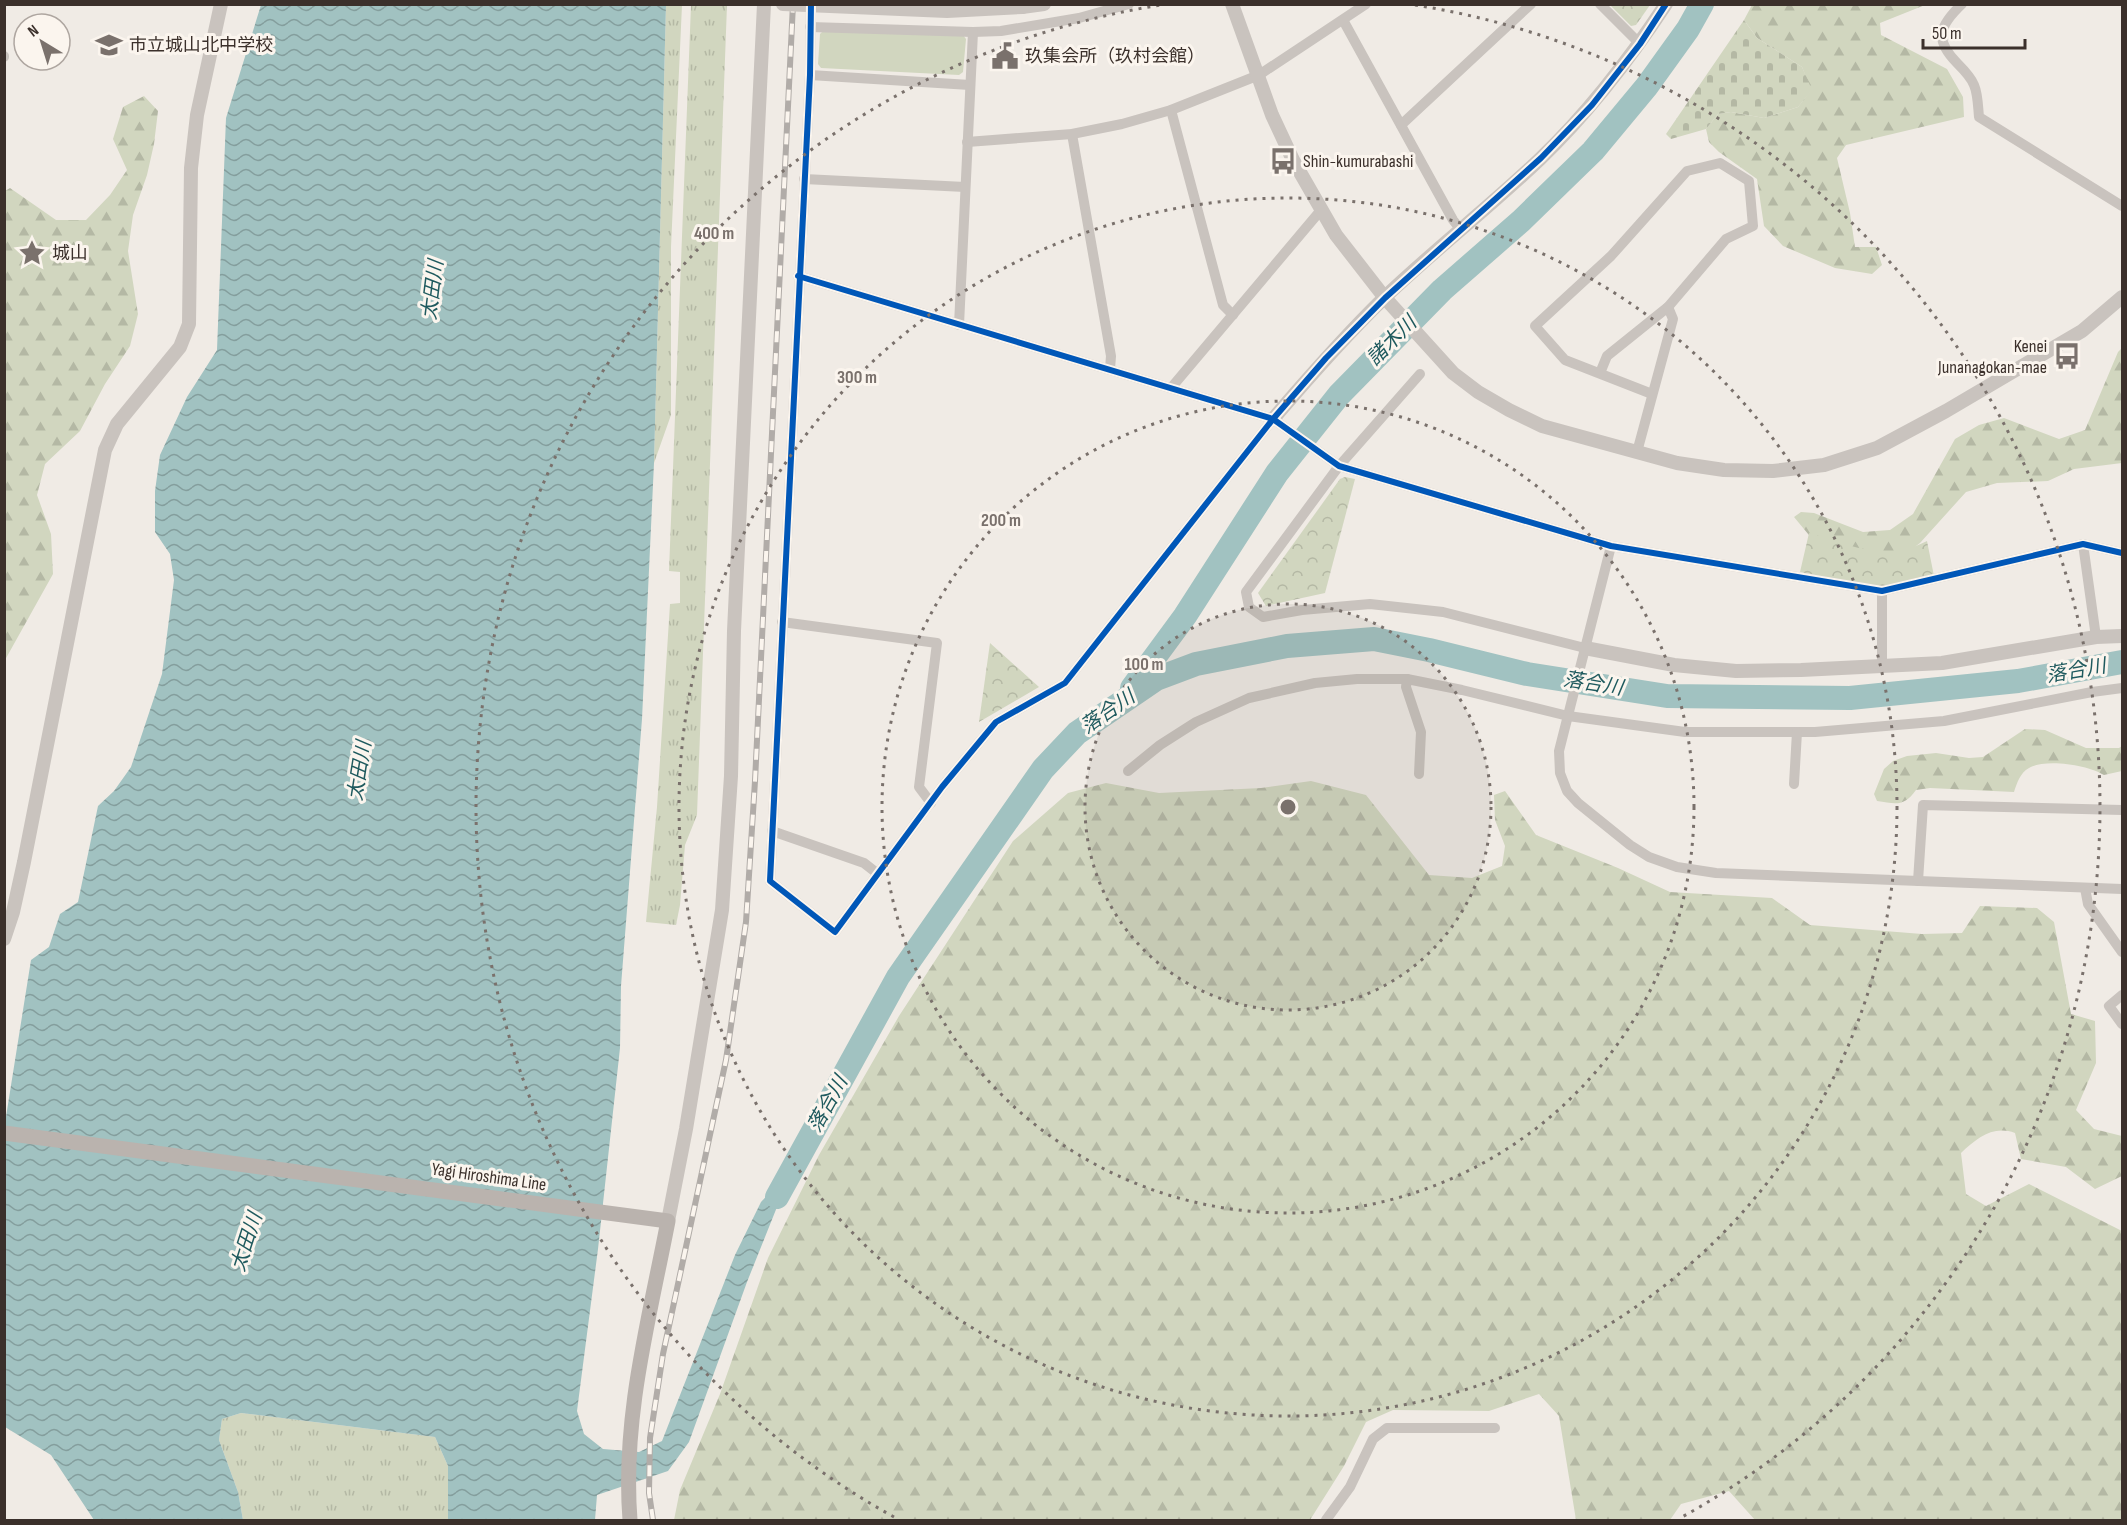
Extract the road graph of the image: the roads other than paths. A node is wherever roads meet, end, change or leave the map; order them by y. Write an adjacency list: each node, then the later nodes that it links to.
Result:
1 (221, 4): 66 (street)
2 (764, 4): 71 (street)
3 (783, 4): 5 (street, bridge)
4 (811, 4): 14 (street)
5 (1044, 4)
6 (1129, 4): 15 (street)
7 (1232, 4): 18 (street)
8 (1366, 4): 13 (street)
9 (1531, 4): 21 (street)
10 (1600, 4): 16 (street)
11 (1666, 4): 16 (street)
12 (1962, 4): 26 (street)
13 (1343, 20): 18 (street); 21 (street)
14 (810, 27): 15 (street); 17 (street)
15 (973, 32): 19 (street)
16 (1640, 44): 28 (street)
17 (810, 75): 19 (street); 24 (street)
18 (1258, 75): 20 (street); 27 (street)
19 (970, 85): 23 (street)
20 (1171, 110): 22 (street); 33 (street)
21 (1401, 125): 28 (street)
22 (1072, 134): 23 (street); 35 (street)
23 (968, 142): 25 (street)
24 (804, 179): 25 (street); 29 (street)
25 (965, 187): 34 (street)
26 (2122, 206)
27 (1321, 210): 31 (street); 33 (street)
28 (1461, 230): 31 (street)
29 (798, 276): 34 (street); 47 (street)
30 (2122, 297): 41 (street)
31 (1388, 301): 40 (street); 41 (street)
32 (1668, 307): 36 (street); 36 (street); 39 (street)
33 (1233, 315): 38 (street)
34 (959, 325): 35 (street)
35 (1110, 369): 38 (street)
36 (1600, 373): 39 (street)
37 (1420, 374): 42 (street)
38 (1171, 388): 40 (street)
39 (1652, 394): 41 (street)
40 (1277, 421): 42 (street); 59 (street)
41 (1636, 452)
42 (1335, 464): 44 (street); 50 (street)
43 (2083, 544): 45 (street); 46 (street); 49 (street)
44 (1611, 546): 46 (street); 50 (street)
45 (2122, 553)
46 (1882, 591): 51 (street)
47 (782, 622): 59 (street); 61 (street)
48 (2122, 636): 49 (street)
49 (2096, 637): 51 (street)
50 (1583, 654): 51 (street); 54 (street)
51 (1882, 666)
52 (1407, 679): 54 (street); 56 (street); 57 (street)
53 (2122, 688): 55 (street)
54 (1569, 712): 55 (street); 63 (street)
55 (1797, 732): 58 (street)
56 (1128, 771)
57 (1419, 774)
58 (1794, 784)
59 (931, 803): 62 (street)
60 (2122, 810): 63 (street)
61 (772, 831): 62 (street); 62 (street)
62 (878, 874)
63 (1918, 881): 64 (street)
64 (2085, 888): 65 (street); 67 (street)
65 (2122, 889)
66 (4, 939)
67 (2122, 952)
68 (2122, 995): 69 (street)
69 (2122, 1024)
70 (4, 1133): 71 (main road, Yagi Hiroshima Line)
71 (668, 1221): 73 (main road)
72 (1495, 1428): 74 (street)
73 (630, 1521)
74 (1326, 1521)

